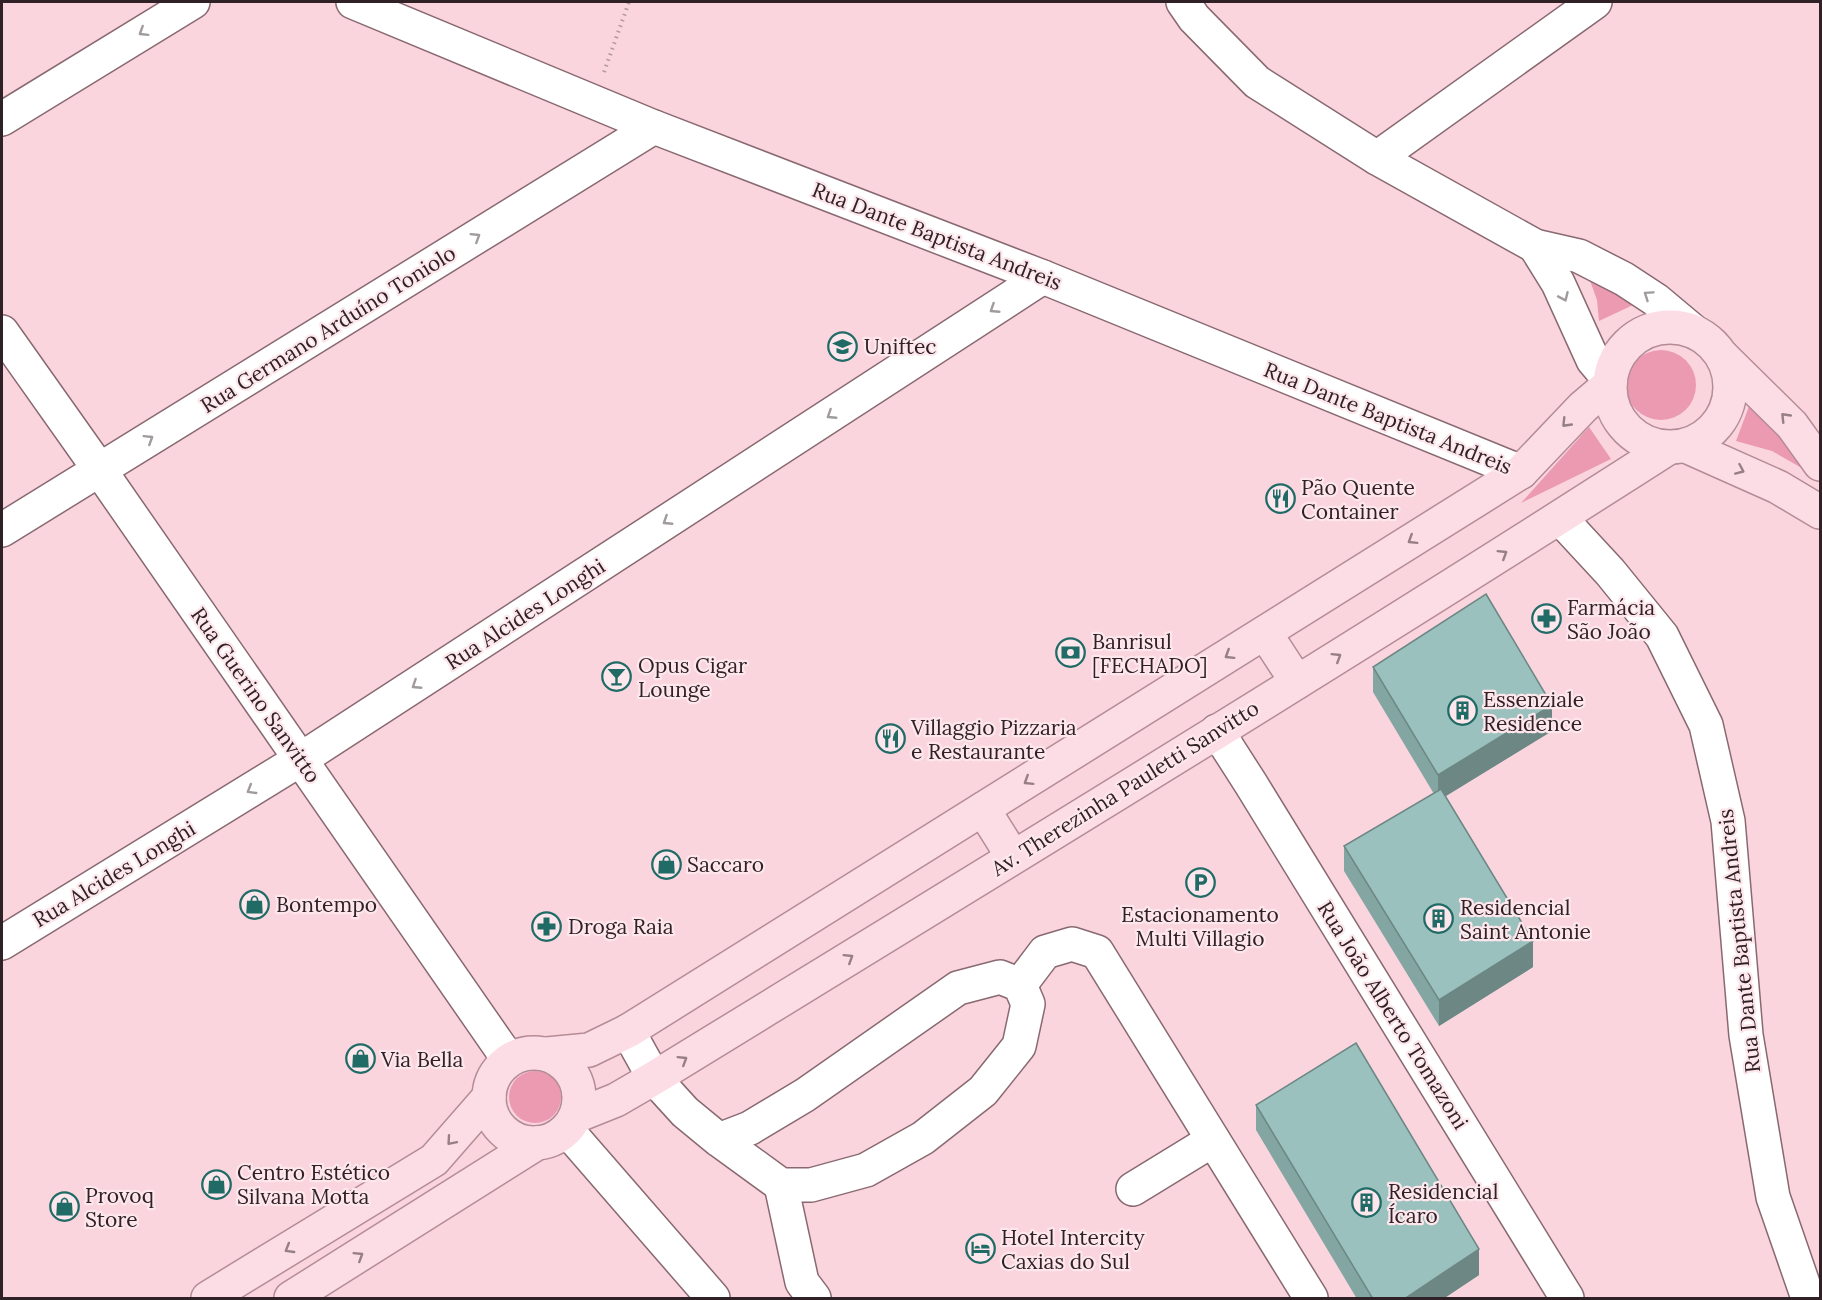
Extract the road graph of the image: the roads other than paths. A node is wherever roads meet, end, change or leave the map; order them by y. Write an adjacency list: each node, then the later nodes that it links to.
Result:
1 (193, 2): 5 (street, one-way to 5)
2 (353, 2): 6 (street, Rua Dante Baptista Andreis)
3 (1183, 2): 7 (street)
4 (1595, 2): 7 (street)
5 (2, 119)
6 (654, 127): 9 (street, Rua Dante Baptista Andreis); 16 (street, Rua Germano Arduíno Toniolo, one-way to 6)
7 (1377, 158): 8 (street)
8 (1535, 246): 10 (street, one-way to 8); 13 (street, one-way to 13)
9 (1043, 277): 17 (street, Rua Dante Baptista Andreis); 24 (street, Rua Alcides Longhi, one-way to 24)
10 (1693, 331): 12 (main road); 13 (main road)
11 (2, 332): 16 (street, Rua Guerino Sanvitto)
12 (1723, 357): 14 (main road); 15 (main road, one-way to 12)
13 (1610, 382): 14 (main road); 17 (main road, one-way to 17)
14 (1677, 447): 18 (main road, one-way to 18); 19 (main road, Av. Therezinha Pauletti Sanvitto)
15 (1821, 464)
16 (99, 470): 20 (street, Rua Germano Arduíno Toniolo); 24 (street, Rua Guerino Sanvitto)
17 (1521, 472): 21 (main road, one-way to 21)
18 (1821, 512)
19 (1560, 518): 22 (main road, Av. Therezinha Pauletti Sanvitto, one-way to 19); 46 (street, Rua Dante Baptista Andreis)
20 (2, 530)
21 (1264, 633): 22 (main road); 25 (main road, one-way to 25)
22 (1298, 682): 23 (main road, Av. Therezinha Pauletti Sanvitto)
23 (1217, 732): 26 (main road, Av. Therezinha Pauletti Sanvitto); 45 (street, Rua João Alberto Tomazoni)
24 (301, 759): 27 (street, Rua Alcides Longhi, one-way to 27); 31 (street, Rua Guerino Sanvitto)
25 (983, 809): 26 (main road); 29 (main road)
26 (1013, 857): 32 (main road, Av. Therezinha Pauletti Sanvitto, one-way to 26)
27 (2, 943)
28 (1020, 985): 35 (street); 36 (street); 38 (street)
29 (628, 1031): 30 (main road); 32 (street)
30 (547, 1054): 31 (main road); 34 (main road)
31 (509, 1060): 33 (main road)
32 (654, 1078): 34 (main road, Av. Therezinha Pauletti Sanvitto); 35 (street)
33 (489, 1097): 37 (main road); 40 (main road, one-way to 40)
34 (571, 1123): 37 (main road); 42 (street)
35 (719, 1140): 38 (street)
36 (1213, 1140): 39 (street); 44 (street)
37 (537, 1143): 41 (main road, one-way to 37)
38 (781, 1185): 43 (street)
39 (1133, 1189)
40 (208, 1299)
41 (291, 1299)
42 (713, 1299)
43 (814, 1299)
44 (1311, 1299)
45 (1567, 1299)
46 (1808, 1299)

